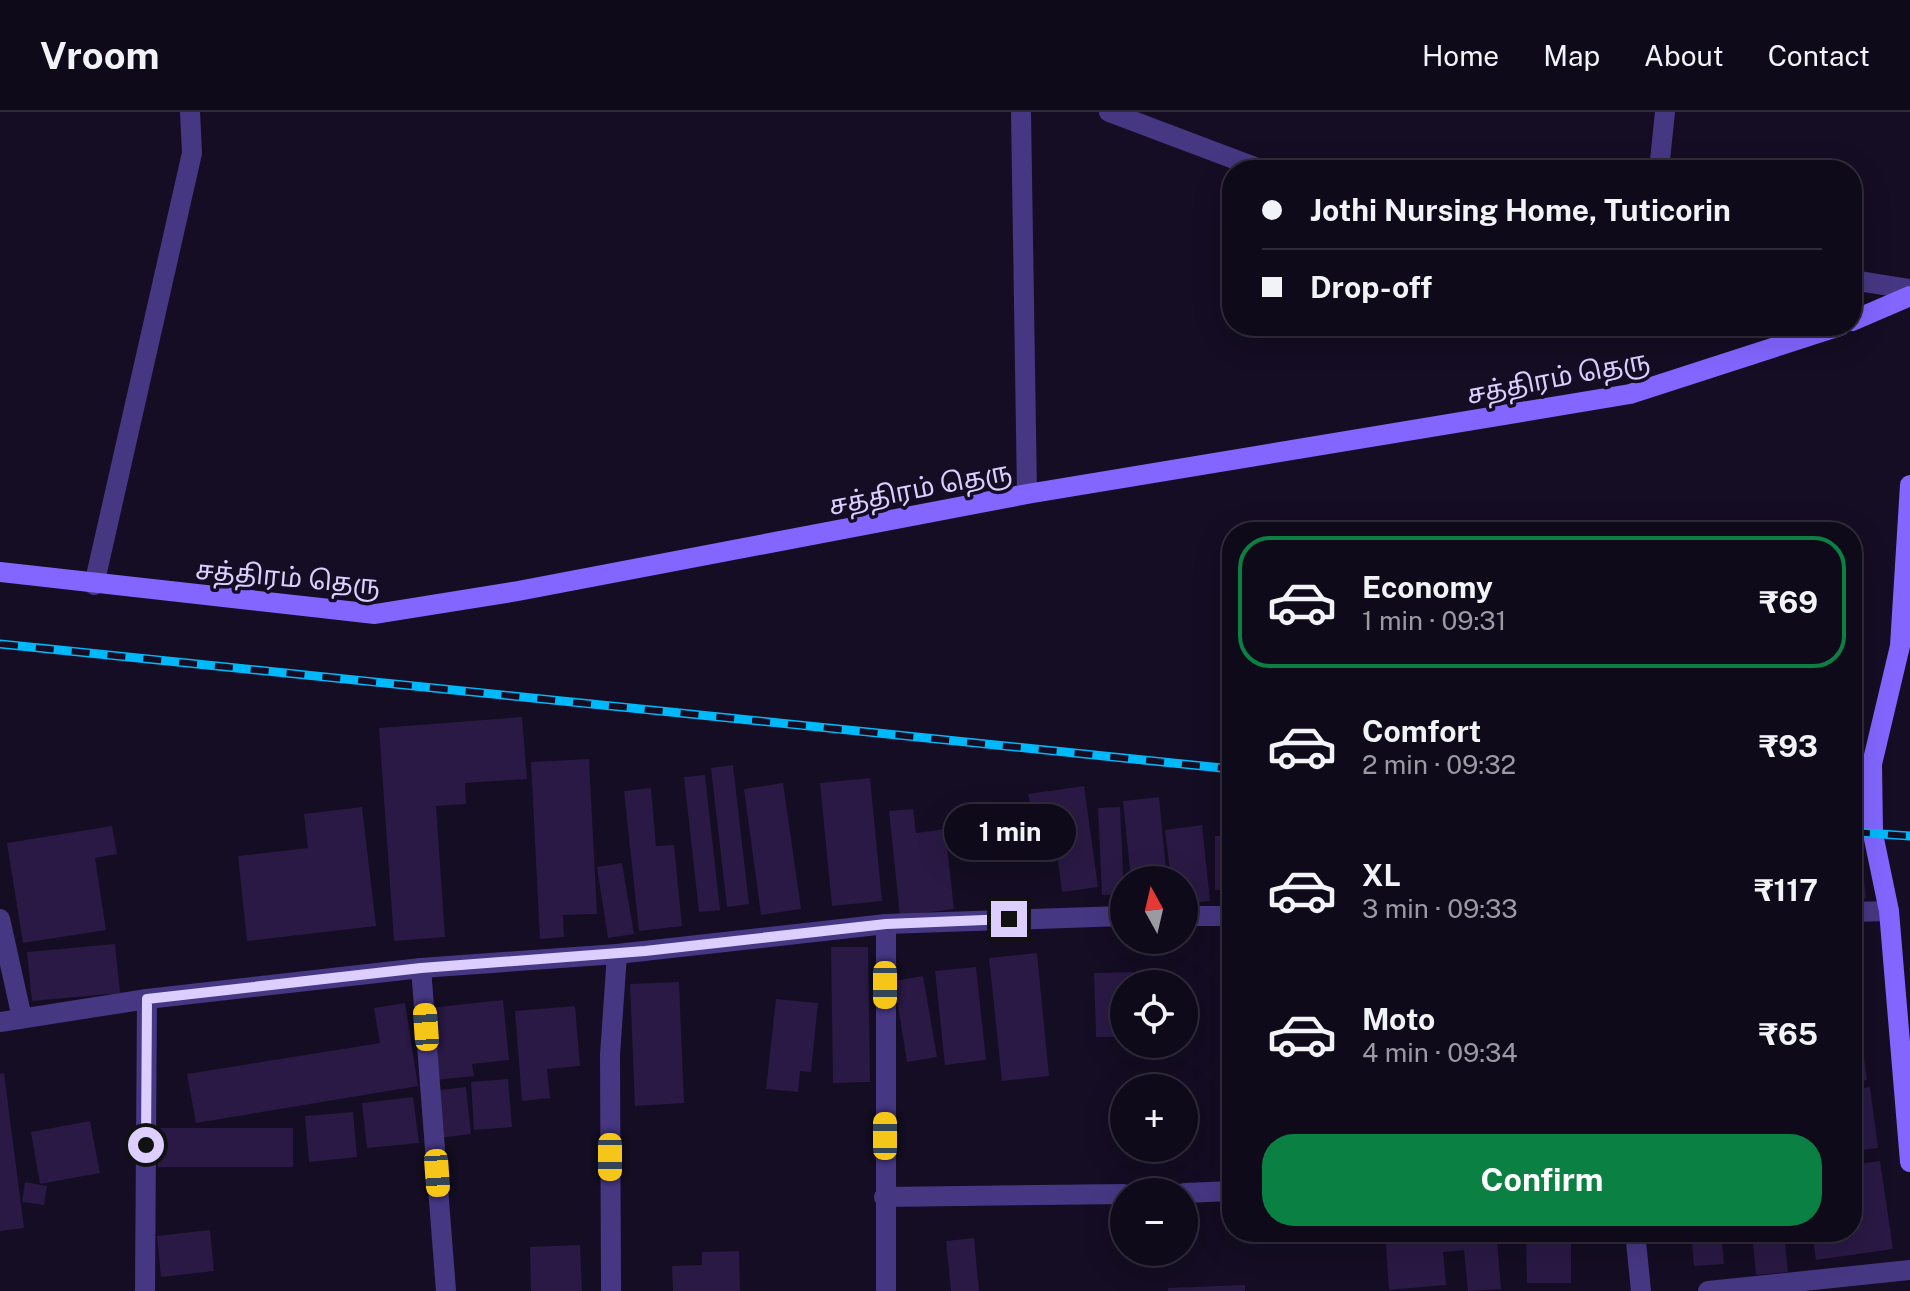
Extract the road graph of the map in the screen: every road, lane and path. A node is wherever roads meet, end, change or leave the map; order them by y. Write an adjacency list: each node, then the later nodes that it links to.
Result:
1 (190, 112): 15 (street)
2 (1021, 112): 13 (street)
3 (1109, 112): 5 (street)
4 (1665, 112): 6 (street)
5 (1236, 160)
6 (1660, 160)
7 (1862, 282): 8 (street)
8 (1910, 289)
9 (1910, 296): 10 (street)
10 (1862, 317)
11 (1809, 336): 13 (street, சத்திரம் தெரு)
12 (1910, 485): 16 (street)
13 (1027, 494): 15 (street, சத்திரம் தெரு)
14 (0, 572): 15 (street, சத்திரம் தெரு)
15 (94, 585)
16 (1905, 645): 17 (street)
17 (1889, 911): 18 (street); 29 (street)
18 (1862, 912)
19 (1110, 916): 23 (street)
20 (1198, 916): 21 (street)
21 (1222, 916)
22 (0, 919): 27 (street)
23 (886, 924): 24 (street); 33 (street)
24 (617, 954): 25 (street); 38 (street)
25 (421, 968): 26 (street); 37 (street)
26 (147, 999): 27 (street); 36 (street)
27 (22, 1018): 28 (street)
28 (0, 1022)
29 (1910, 1162)
30 (1222, 1191): 31 (street)
31 (1198, 1192)
32 (1110, 1194): 33 (street)
33 (884, 1197): 39 (street)
34 (1636, 1242): 40 (street)
35 (1910, 1270): 41 (street)
36 (145, 1291)
37 (446, 1291)
38 (611, 1291)
39 (886, 1291)
40 (1641, 1291)
41 (1708, 1291)

